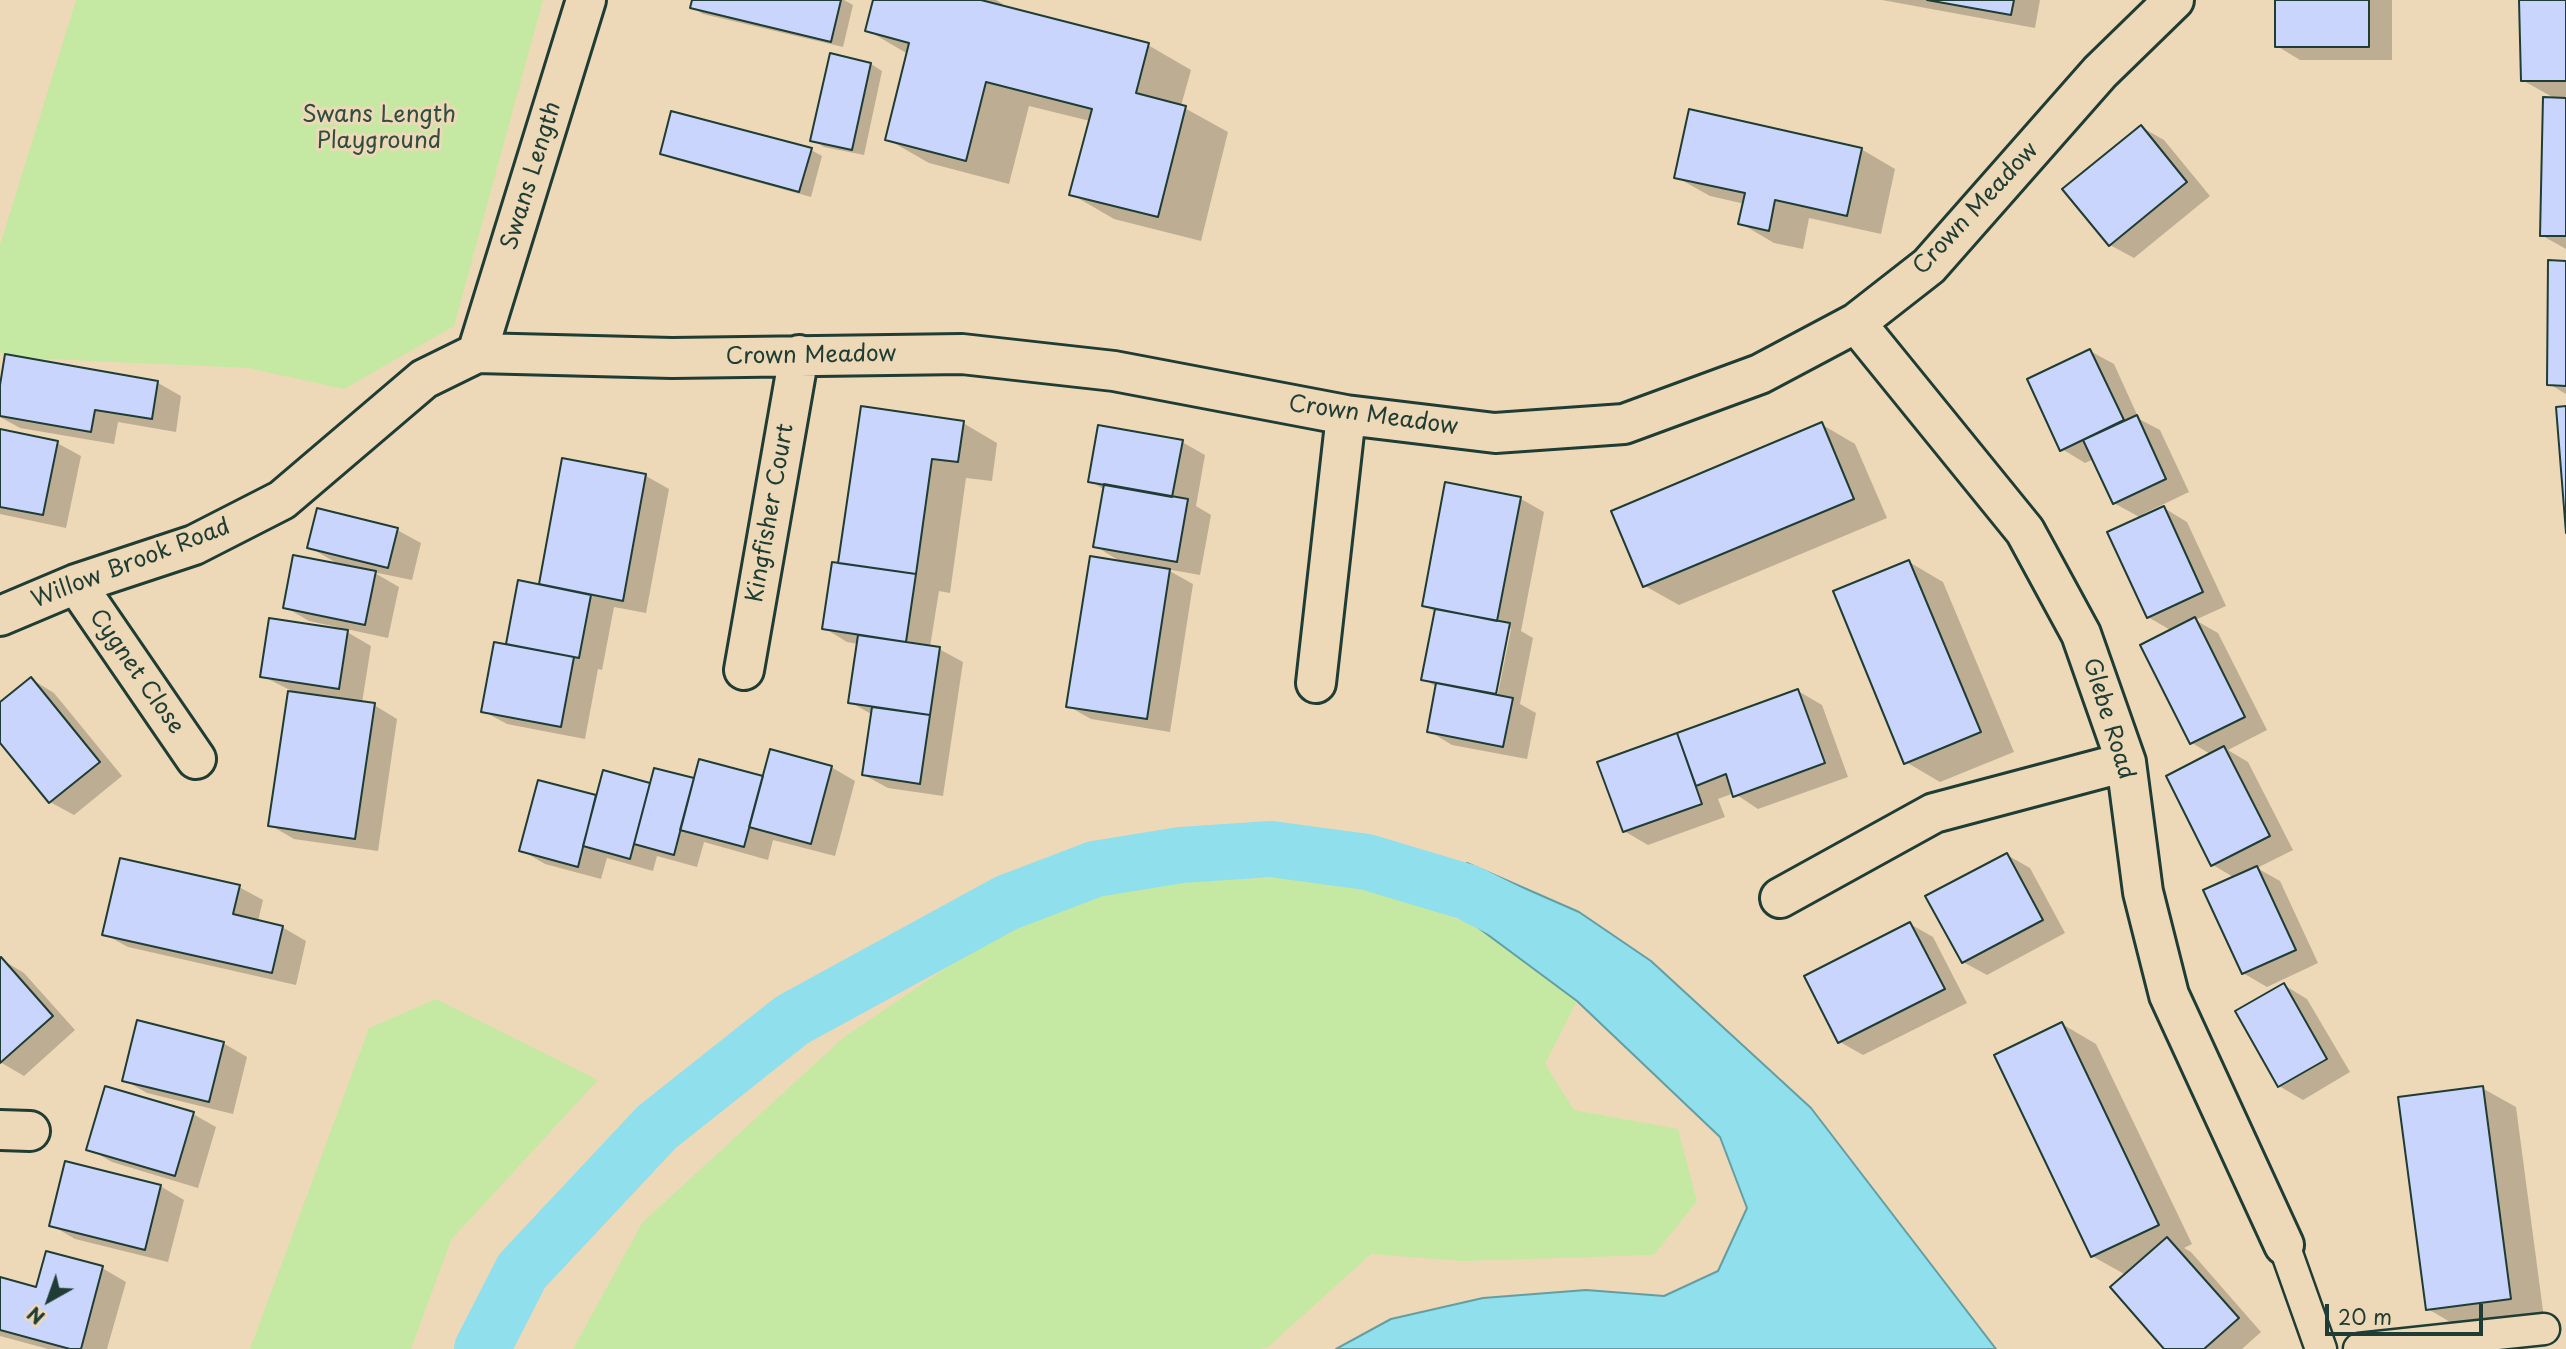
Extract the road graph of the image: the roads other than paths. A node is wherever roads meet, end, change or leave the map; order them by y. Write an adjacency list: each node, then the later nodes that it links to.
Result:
1 (586, 0): 4 (street, Swans Length)
2 (2174, 0): 3 (street, Crown Meadow)
3 (1856, 323): 7 (street, Crown Meadow); 13 (street, Glebe Road)
4 (477, 353): 5 (street, Crown Meadow); 6 (street, Crown Meadow)
5 (799, 355): 7 (street, Crown Meadow); 10 (street, Kingfisher Court)
6 (424, 379): 8 (street, Willow Brook Road)
7 (1346, 415): 11 (street)
8 (76, 584): 9 (street, Willow Brook Road); 12 (street, Cygnet Close)
9 (0, 616)
10 (744, 670)
11 (1316, 682)
12 (196, 759)
13 (2126, 762): 14 (street); 15 (street, Glebe Road)
14 (1780, 898)
15 (2284, 1245): 17 (lane)
16 (2544, 1329): 18 (lane)
17 (2321, 1349)
18 (2359, 1349)

